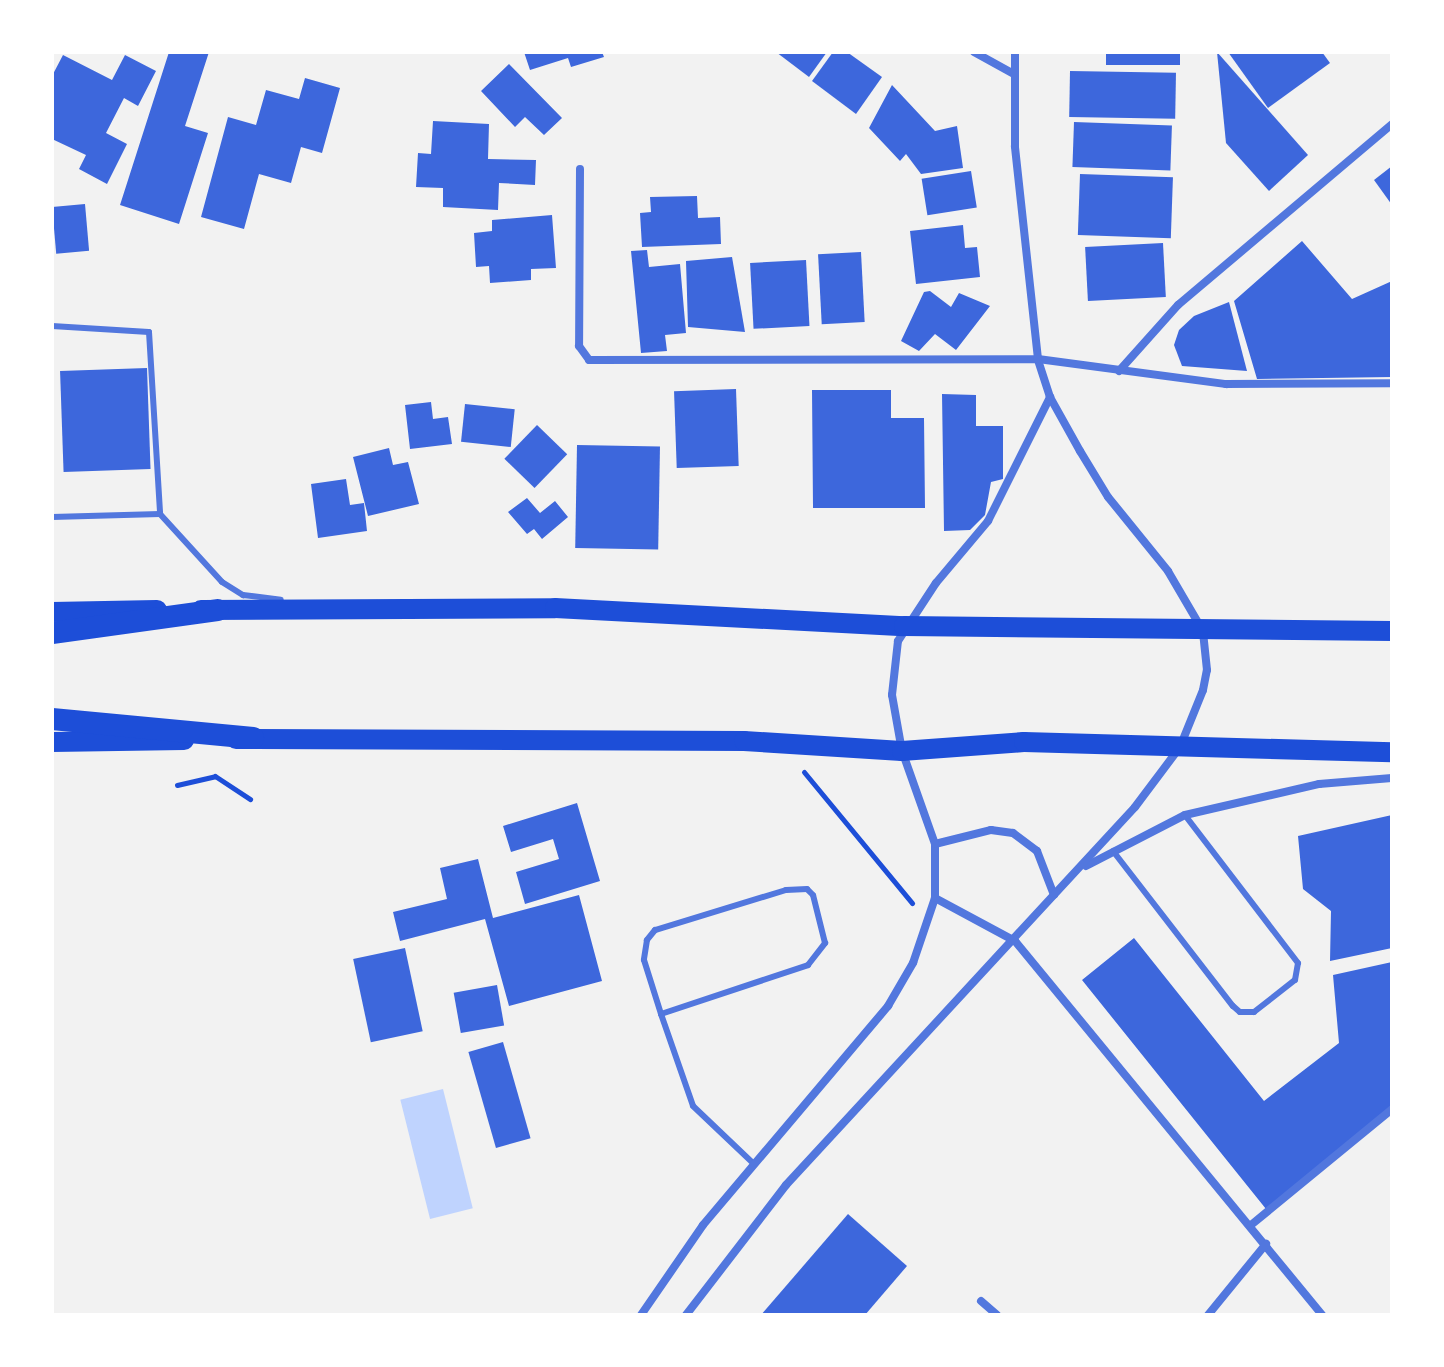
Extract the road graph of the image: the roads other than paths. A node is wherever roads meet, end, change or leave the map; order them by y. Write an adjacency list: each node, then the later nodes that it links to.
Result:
1 (974, 52): 3 (street)
2 (1015, 52): 3 (street)
3 (1014, 74): 7 (street)
4 (1392, 124): 8 (street)
5 (580, 169): 7 (street)
6 (52, 326): 11 (lane)
7 (1038, 359): 8 (street); 10 (street)
8 (1119, 371): 9 (street)
9 (1392, 383)
10 (1050, 397): 16 (street); 17 (street)
11 (160, 514): 12 (lane); 13 (lane)
12 (52, 517)
13 (323, 606): 14 (main road); 16 (main road)
14 (217, 610): 15 (main road); 19 (highway)
15 (52, 612)
16 (904, 626): 17 (main road); 24 (street)
17 (1203, 631): 18 (main road); 23 (street)
18 (1392, 631)
19 (52, 633)
20 (52, 719): 21 (highway)
21 (253, 738): 22 (main road); 24 (main road)
22 (52, 742)
23 (1180, 747): 24 (main road); 25 (main road); 30 (street)
24 (902, 751): 28 (street)
25 (1392, 752)
26 (1392, 778): 27 (street)
27 (1185, 815): 29 (street); 29 (lane)
28 (935, 844): 31 (street); 32 (street)
29 (1113, 851): 30 (street)
30 (1078, 870): 31 (street)
31 (1054, 895): 33 (street)
32 (935, 898): 33 (street); 36 (street)
33 (1015, 941): 37 (street); 41 (street)
34 (661, 1014): 34 (lane); 36 (lane)
35 (1392, 1109): 37 (street)
36 (754, 1164): 40 (street)
37 (1251, 1225): 38 (street)
38 (1266, 1244): 43 (street); 44 (street)
39 (981, 1301): 42 (street)
40 (641, 1315)
41 (686, 1315)
42 (997, 1315)
43 (1208, 1315)
44 (1322, 1315)

